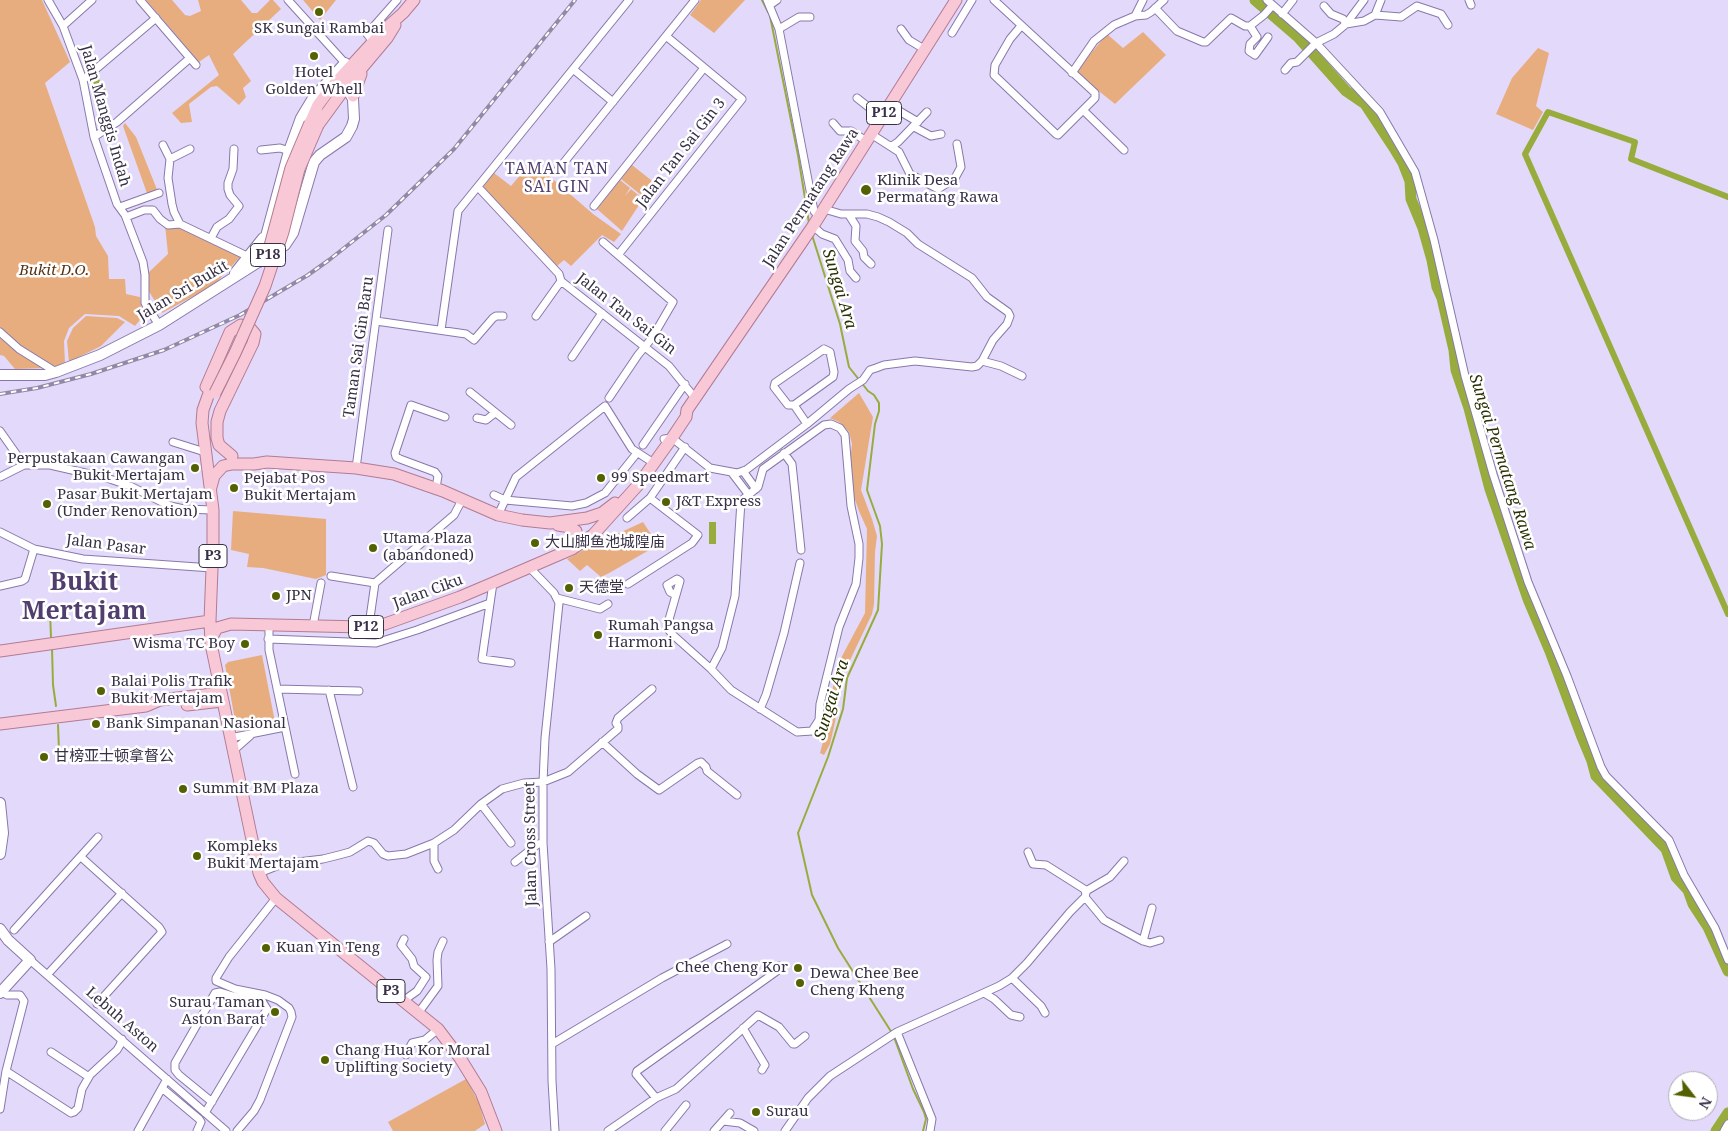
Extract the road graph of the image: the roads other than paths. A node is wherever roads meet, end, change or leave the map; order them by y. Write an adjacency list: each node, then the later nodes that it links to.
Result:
1 (48, 0): 33 (street, Jalan Manggis Indah)
2 (92, 0): 33 (street)
3 (140, 0): 30 (street)
4 (288, 0): 46 (street)
5 (397, 0): 42 (street)
6 (413, 0): 25 (main road, P18)
7 (629, 0): 49 (street)
8 (695, 0): 40 (street)
9 (777, 0): 20 (street)
10 (956, 0): 44 (main road, Jalan Permatang Rawa / P12)
11 (972, 0): 39 (street)
12 (994, 0): 35 (street)
13 (1143, 0): 28 (street)
14 (1164, 0): 23 (street)
15 (1267, 0): 24 (street)
16 (1293, 0): 26 (street)
17 (1364, 0): 31 (street)
18 (1381, 0): 27 (street)
19 (1423, 0): 22 (street)
20 (768, 2): 37 (street)
21 (1324, 6): 31 (street)
22 (1417, 6): 27 (street); 32 (street)
23 (1155, 8): 28 (street); 34 (street)
24 (1269, 10): 26 (street); 34 (street)
25 (403, 13): 36 (main road, P18); 53 (main road, P18)
26 (1282, 14): 43 (street)
27 (1375, 15): 31 (street)
28 (1135, 16): 51 (street)
29 (810, 17): 37 (street)
30 (156, 18): 45 (street); 52 (street)
31 (1346, 24): 43 (street)
32 (1448, 25)
33 (63, 26): 52 (street, Jalan Manggis Indah)
34 (1250, 26): 41 (street)
35 (1024, 28): 51 (street); 57 (street)
36 (385, 29): 42 (main road); 63 (main road, P18)
37 (780, 29): 84 (street)
38 (901, 29): 44 (street)
39 (952, 33)
40 (666, 36): 48 (street, Jalan Tan Sai Gin 3); 55 (street)
41 (1268, 37)
42 (371, 39): 46 (main road)
43 (1314, 44): 50 (street); 222 (street)
44 (924, 49): 56 (main road, Jalan Permatang Rawa / P12)
45 (190, 58): 47 (street); 67 (street)
46 (345, 63): 75 (street)
47 (196, 65)
48 (704, 68): 80 (street); 90 (street, Jalan Tan Sai Gin 3)
49 (573, 69): 55 (street); 78 (street)
50 (1285, 70)
51 (1072, 73): 57 (street)
52 (83, 80): 67 (street, Jalan Manggis Indah)
53 (349, 92): 58 (main road, P18); 59 (street, Jalan Sri Bukit / P18); 63 (main road)
54 (858, 98): 61 (street)
55 (613, 102): 77 (street)
56 (890, 105): 61 (main road, Jalan Permatang Rawa / P12); 64 (street)
57 (1083, 110): 74 (street)
58 (326, 112): 59 (street); 63 (main road, P18)
59 (354, 112): 92 (street, Jalan Sri Bukit / P18)
60 (927, 112): 64 (street)
61 (882, 117): 66 (main road, Jalan Permatang Rawa / P12)
62 (833, 123): 66 (street)
63 (314, 124): 118 (main road, P18, bridge)
64 (916, 125): 65 (street); 70 (street)
65 (941, 134)
66 (869, 137): 70 (street); 84 (main road, Jalan Permatang Rawa / P12)
67 (94, 138): 81 (street, Jalan Manggis Indah)
68 (957, 144): 70 (street)
69 (163, 146): 76 (street)
70 (892, 146)
71 (190, 149): 76 (street)
72 (234, 149): 88 (street)
73 (261, 150): 75 (street)
74 (1124, 150)
75 (289, 151): 87 (street)
76 (170, 159): 85 (street)
77 (557, 171)
78 (478, 187): 95 (street, Jalan Tan Sai Gin); 102 (street)
79 (159, 193): 81 (street)
80 (594, 206)
81 (120, 207): 83 (street, Jalan Manggis Indah)
82 (849, 215): 84 (street); 93 (street); 106 (street)
83 (126, 217): 85 (street); 101 (street, Jalan Manggis Indah)
84 (818, 218): 94 (street); 113 (main road, Jalan Permatang Rawa / P12)
85 (180, 224): 88 (street)
86 (388, 230): 100 (street, Taman Sai Gin Baru)
87 (266, 234): 91 (street); 92 (street)
88 (212, 238): 91 (street)
89 (603, 242): 90 (street)
90 (618, 255): 104 (street)
91 (248, 257): 96 (street)
92 (259, 262): 96 (street, Jalan Sri Bukit / P18)
93 (870, 264)
94 (856, 278)
95 (561, 280): 97 (street, Jalan Tan Sai Gin); 99 (street)
96 (226, 283): 101 (street, Jalan Sri Bukit / P18)
97 (602, 313): 104 (street, Jalan Tan Sai Gin); 105 (street)
98 (503, 316): 102 (street)
99 (536, 316)
100 (376, 321): 102 (street); 133 (street, Taman Sai Gin Baru)
101 (158, 325): 107 (street, Jalan Sri Bukit / P18)
102 (442, 330)
103 (0, 332): 107 (street)
104 (645, 347): 110 (street, Jalan Tan Sai Gin); 112 (street)
105 (572, 357)
106 (982, 361): 109 (street); 119 (street)
107 (56, 372): 108 (street, Jalan Sri Bukit / P18)
108 (0, 375)
109 (1022, 376)
110 (685, 384): 113 (street, Jalan Tan Sai Gin); 124 (street)
111 (470, 392): 115 (street)
112 (609, 398)
113 (696, 398): 123 (main road, Jalan Permatang Rawa / P12)
114 (794, 405): 114 (street); 119 (street)
115 (495, 414): 117 (street); 120 (street)
116 (445, 417): 138 (street)
117 (477, 418)
118 (205, 421): 126 (main road, P18); 129 (main road, P18)
119 (807, 424): 134 (street)
120 (511, 425)
121 (0, 431): 132 (street)
122 (173, 442): 126 (street)
123 (667, 442): 125 (street); 125 (street); 130 (main road, Jalan Permatang Rawa / P12); 149 (main road, Jalan Permatang Rawa / P12)
124 (642, 445)
125 (685, 447): 135 (street); 142 (street)
126 (205, 452): 129 (main road); 137 (main road, P18)
127 (637, 453): 130 (street); 144 (street); 144 (street)
128 (784, 453): 139 (street); 153 (street); 184 (street)
129 (232, 456): 131 (main road, P18)
130 (649, 460): 147 (main road, Jalan Permatang Rawa / P12)
131 (267, 462): 133 (main road, P18); 137 (main road, P18)
132 (24, 466): 136 (street); 145 (street)
133 (356, 468): 138 (main road, P18)
134 (743, 471): 135 (street); 139 (street)
135 (732, 473): 140 (street)
136 (0, 477)
137 (211, 487): 145 (main road, P3)
138 (436, 488): 143 (main road, P18)
139 (756, 489): 140 (street)
140 (748, 494): 178 (street)
141 (494, 495): 144 (street)
142 (650, 498): 148 (street); 162 (street)
143 (462, 500): 146 (main road, P18); 160 (street)
144 (505, 500): 146 (street)
145 (213, 510): 157 (main road, P3)
146 (498, 515): 150 (main road, P18)
147 (594, 517): 149 (main road); 150 (main road, P12)
148 (627, 518)
149 (604, 522): 154 (main road, Jalan Permatang Rawa / P12)
150 (550, 523): 154 (main road)
151 (0, 532): 152 (street, Jalan Pasar)
152 (34, 549): 157 (street, Jalan Pasar); 163 (street)
153 (801, 550)
154 (567, 551): 156 (main road, Jalan Ciku / P12)
155 (800, 563): 184 (street)
156 (529, 567): 161 (main road, Jalan Ciku / P12); 165 (street)
157 (212, 568): 166 (main road, P3)
158 (331, 576): 160 (street)
159 (321, 583): 172 (street)
160 (375, 583): 173 (street)
161 (493, 583): 167 (street); 173 (main road, Jalan Ciku / P12)
162 (628, 584)
163 (0, 586)
164 (676, 595): 178 (street)
165 (557, 598): 168 (street); 192 (street, Jalan Cross Street)
166 (211, 601): 169 (main road, P3); 170 (main road)
167 (490, 603): 174 (street); 177 (street)
168 (608, 604)
169 (210, 621): 175 (main road, P3); 176 (main road)
170 (231, 624): 171 (main road, Jalan Ciku / P12); 175 (main road)
171 (269, 625): 172 (main road, Jalan Ciku / P12); 174 (street)
172 (313, 626): 173 (main road, Jalan Ciku / P12)
173 (371, 627)
174 (268, 639): 179 (street)
175 (211, 644): 183 (main road, P3)
176 (0, 651)
177 (511, 663)
178 (711, 669): 184 (street)
179 (277, 689): 181 (street); 186 (street)
180 (652, 689): 189 (street)
181 (329, 690): 182 (street); 193 (street)
182 (359, 691)
183 (222, 697): 185 (main road); 188 (main road, P3)
184 (760, 709)
185 (0, 724)
186 (285, 727): 187 (street); 191 (street)
187 (252, 734): 188 (street); 190 (street)
188 (230, 738): 190 (main road, P3)
189 (602, 742): 192 (street); 194 (street)
190 (233, 751): 207 (main road, P3)
191 (295, 774)
192 (543, 782): 196 (street); 200 (street, Jalan Cross Street)
193 (352, 787)
194 (737, 795)
195 (0, 802): 202 (street)
196 (481, 804): 198 (street); 199 (street)
197 (98, 837): 203 (street)
198 (434, 843): 206 (street); 207 (street)
199 (510, 843)
200 (543, 843): 205 (street); 219 (street, Jalan Cross Street)
201 (1028, 852): 209 (street)
202 (0, 854)
203 (81, 856): 208 (street); 214 (street)
204 (1124, 861): 209 (street)
205 (515, 862)
206 (438, 869)
207 (259, 873): 210 (main road, P3)
208 (122, 893): 224 (street); 229 (street)
209 (1086, 894): 218 (street); 225 (street)
210 (276, 898): 228 (main road, P3); 257 (street)
211 (1152, 908): 218 (street)
212 (586, 916): 219 (street)
213 (0, 929): 221 (street, Lebuh Aston)
214 (14, 930)
215 (404, 939): 228 (street)
216 (1160, 940): 218 (street)
217 (443, 941): 230 (street)
218 (1143, 941)
219 (549, 942): 238 (street, Jalan Cross Street)
220 (727, 944): 238 (street)
221 (30, 960): 224 (street, Lebuh Aston); 226 (street)
222 (1728, 960)
223 (779, 966): 246 (street)
224 (47, 975): 237 (street, Lebuh Aston)
225 (1012, 978): 227 (street); 231 (street)
226 (1, 993): 242 (street)
227 (984, 993): 232 (street); 235 (street)
228 (403, 1001): 230 (main road, P3)
229 (97, 1004)
230 (419, 1012): 234 (main road, P3)
231 (1045, 1013)
232 (1020, 1017)
233 (743, 1028): 236 (street); 241 (street); 246 (street)
234 (438, 1029): 240 (street); 258 (main road, P3)
235 (894, 1034): 264 (street); 265 (street)
236 (805, 1036)
237 (122, 1040): 243 (street); 244 (street, Lebuh Aston)
238 (552, 1044): 259 (street, Jalan Cross Street)
239 (51, 1052): 243 (street)
240 (406, 1055)
241 (762, 1070)
242 (6, 1071): 243 (street); 249 (street)
243 (89, 1077)
244 (167, 1079): 245 (street); 250 (street, Lebuh Aston)
245 (162, 1088): 254 (street); 255 (street)
246 (656, 1098): 260 (street)
247 (212, 1102): 247 (street); 250 (street)
248 (686, 1105): 261 (street)
249 (0, 1109)
250 (205, 1113): 256 (street, Lebuh Aston)
251 (730, 1113): 252 (street)
252 (723, 1121): 262 (street); 263 (street)
253 (1728, 1124): 266 (street)
254 (138, 1131)
255 (198, 1131)
256 (226, 1131)
257 (237, 1131)
258 (496, 1131)
259 (555, 1131)
260 (608, 1131)
261 (665, 1131)
262 (714, 1131)
263 (754, 1131)
264 (785, 1131)
265 (930, 1131)
266 (1724, 1131)

